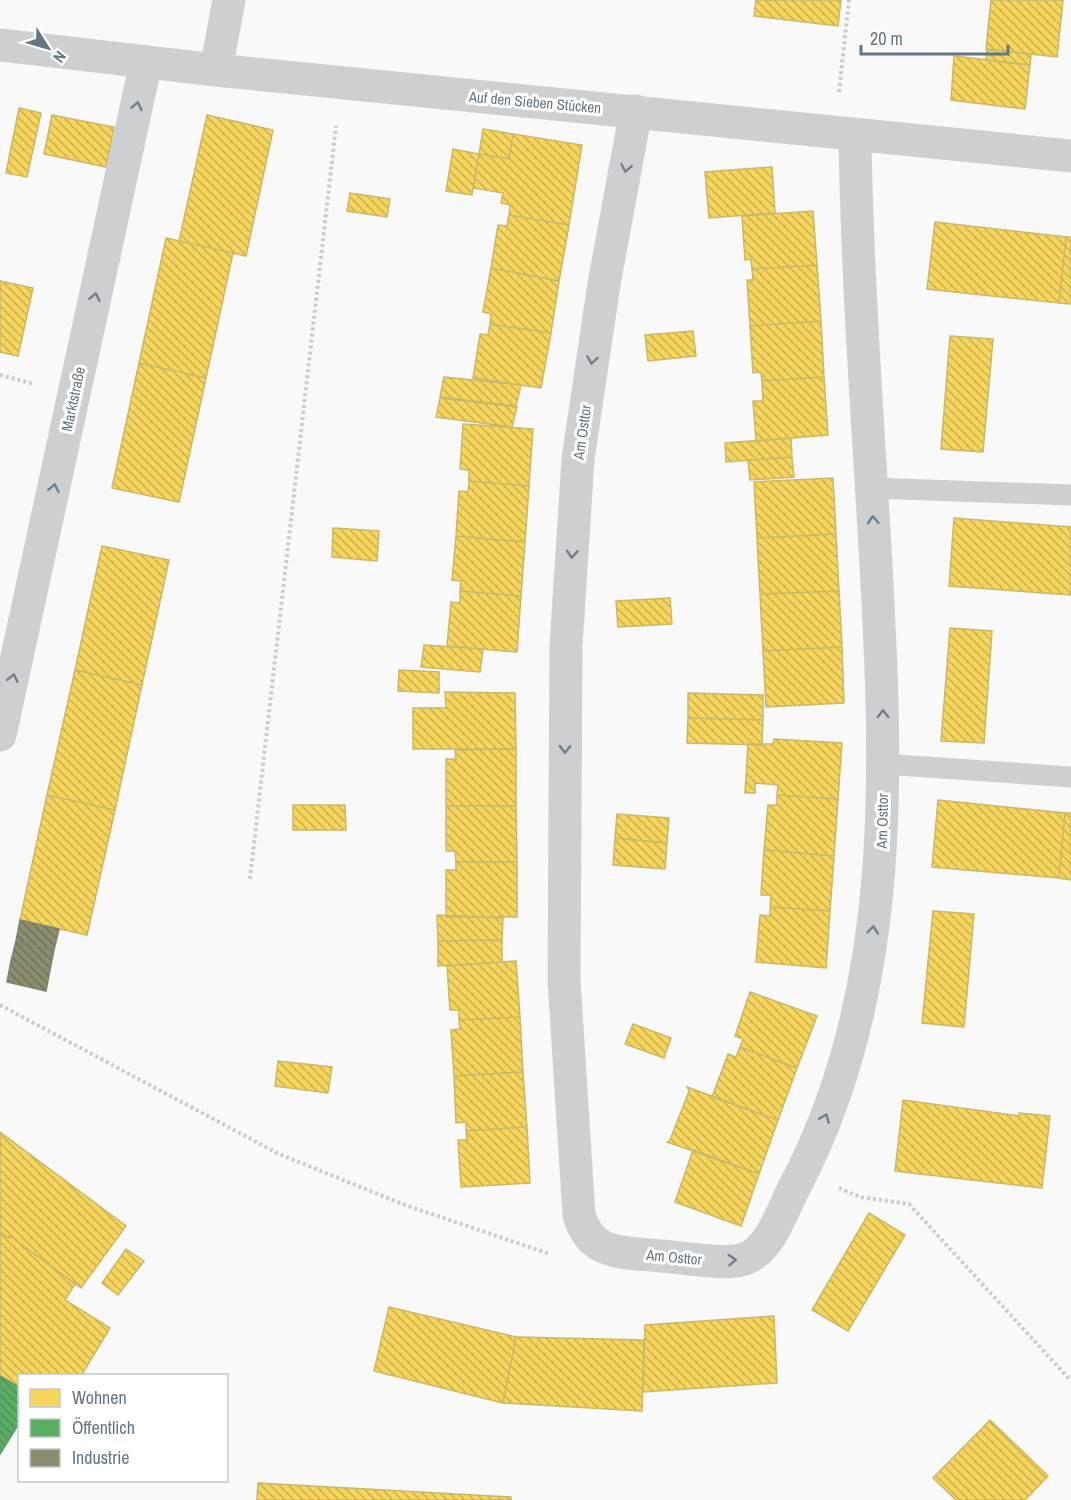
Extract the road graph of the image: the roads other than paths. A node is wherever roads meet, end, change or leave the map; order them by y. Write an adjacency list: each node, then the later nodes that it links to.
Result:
1 (229, 0): 4 (street)
2 (0, 45): 3 (street, Auf den Sieben Stücken)
3 (146, 62): 4 (street, Auf den Sieben Stücken); 10 (street, Marktstraße, one-way to 3)
4 (216, 70): 5 (street, Auf den Sieben Stücken)
5 (636, 111): 6 (street, Auf den Sieben Stücken); 11 (street, Am Osttor, one-way to 11)
6 (845, 135): 7 (street, Auf den Sieben Stücken); 8 (street, Am Osttor)
7 (1071, 156)
8 (872, 488): 9 (lane); 11 (street, Am Osttor, one-way to 8)
9 (1071, 495)
10 (0, 735)
11 (883, 764): 12 (lane)
12 (1071, 777)

